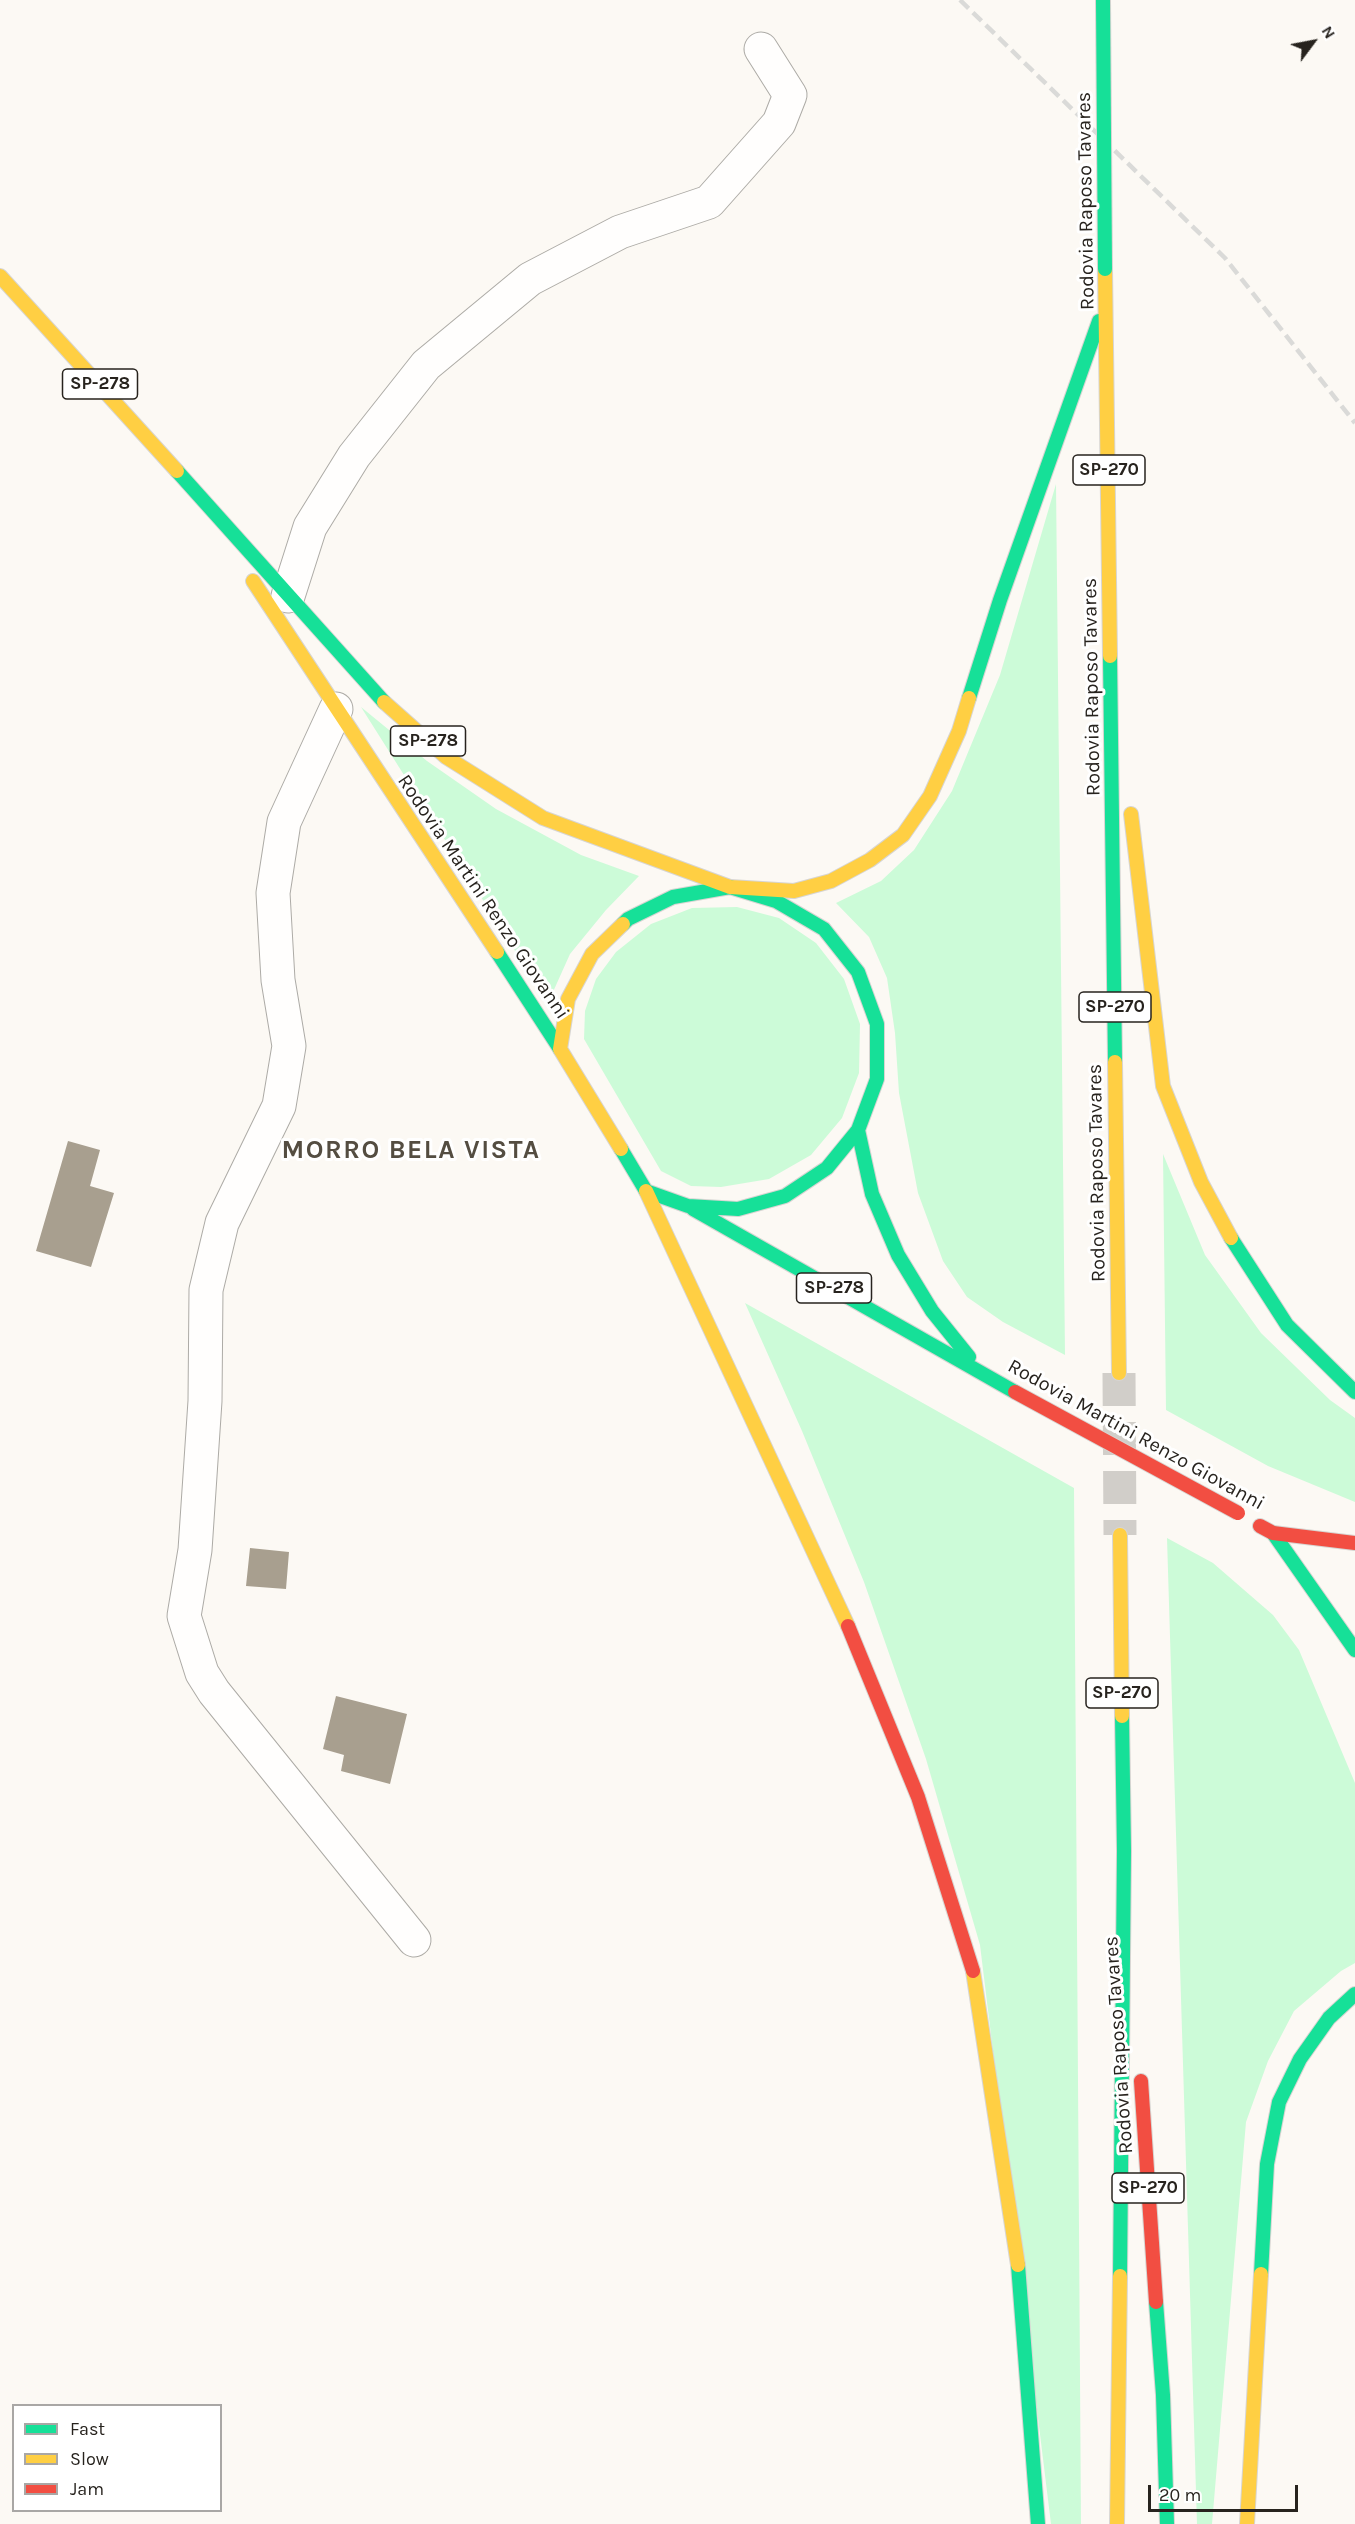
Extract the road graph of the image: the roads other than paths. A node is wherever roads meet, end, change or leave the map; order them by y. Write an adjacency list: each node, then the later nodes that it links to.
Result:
1 (1103, 0): 4 (main road, Rodovia Raposo Tavares / SP-270, bridge)
2 (761, 49): 6 (street)
3 (0, 276): 5 (main road, Rodovia Martini Renzo Giovanni / SP-278)
4 (1107, 299): 7 (main road, Rodovia Raposo Tavares / SP-270); 11 (main road)
5 (197, 494): 6 (main road, Rodovia Martini Renzo Giovanni / SP-278); 8 (main road, Rodovia Martini Renzo Giovanni / SP-278)
6 (288, 596): 11 (main road, Rodovia Martini Renzo Giovanni / SP-278)
7 (1111, 641): 9 (main road); 17 (main road, Rodovia Raposo Tavares / SP-270)
8 (336, 709): 12 (main road, Rodovia Martini Renzo Giovanni / SP-278); 24 (street)
9 (1126, 770)
10 (1130, 804): 18 (main road)
11 (730, 887): 12 (main road); 13 (main road)
12 (560, 1049): 14 (main road, Rodovia Martini Renzo Giovanni)
13 (858, 1130): 15 (main road); 16 (main road, Rodovia Martini Renzo Giovanni / SP-278)
14 (646, 1191): 15 (main road); 28 (main road, Rodovia Martini Renzo Giovanni)
15 (688, 1206): 16 (main road, Rodovia Martini Renzo Giovanni / SP-278)
16 (980, 1371): 19 (main road, Rodovia Martini Renzo Giovanni / SP-278, bridge)
17 (1119, 1373)
18 (1355, 1392)
19 (1273, 1533): 21 (main road, Rodovia Martini Renzo Giovanni / SP-278); 22 (main road, Rodovia Martini Renzo Giovanni / SP-278)
20 (1120, 1535): 23 (main road, Rodovia Raposo Tavares / SP-270)
21 (1355, 1543)
22 (1355, 1650)
23 (1124, 1851): 26 (main road, Rodovia Raposo Tavares / SP-270); 29 (main road, Rodovia Raposo Tavares / SP-270)
24 (414, 1940)
25 (1355, 1994): 31 (main road)
26 (1136, 2017)
27 (1140, 2064): 30 (main road, Rodovia Raposo Tavares / SP-270)
28 (1038, 2524)
29 (1118, 2524)
30 (1167, 2524)
31 (1247, 2524)

